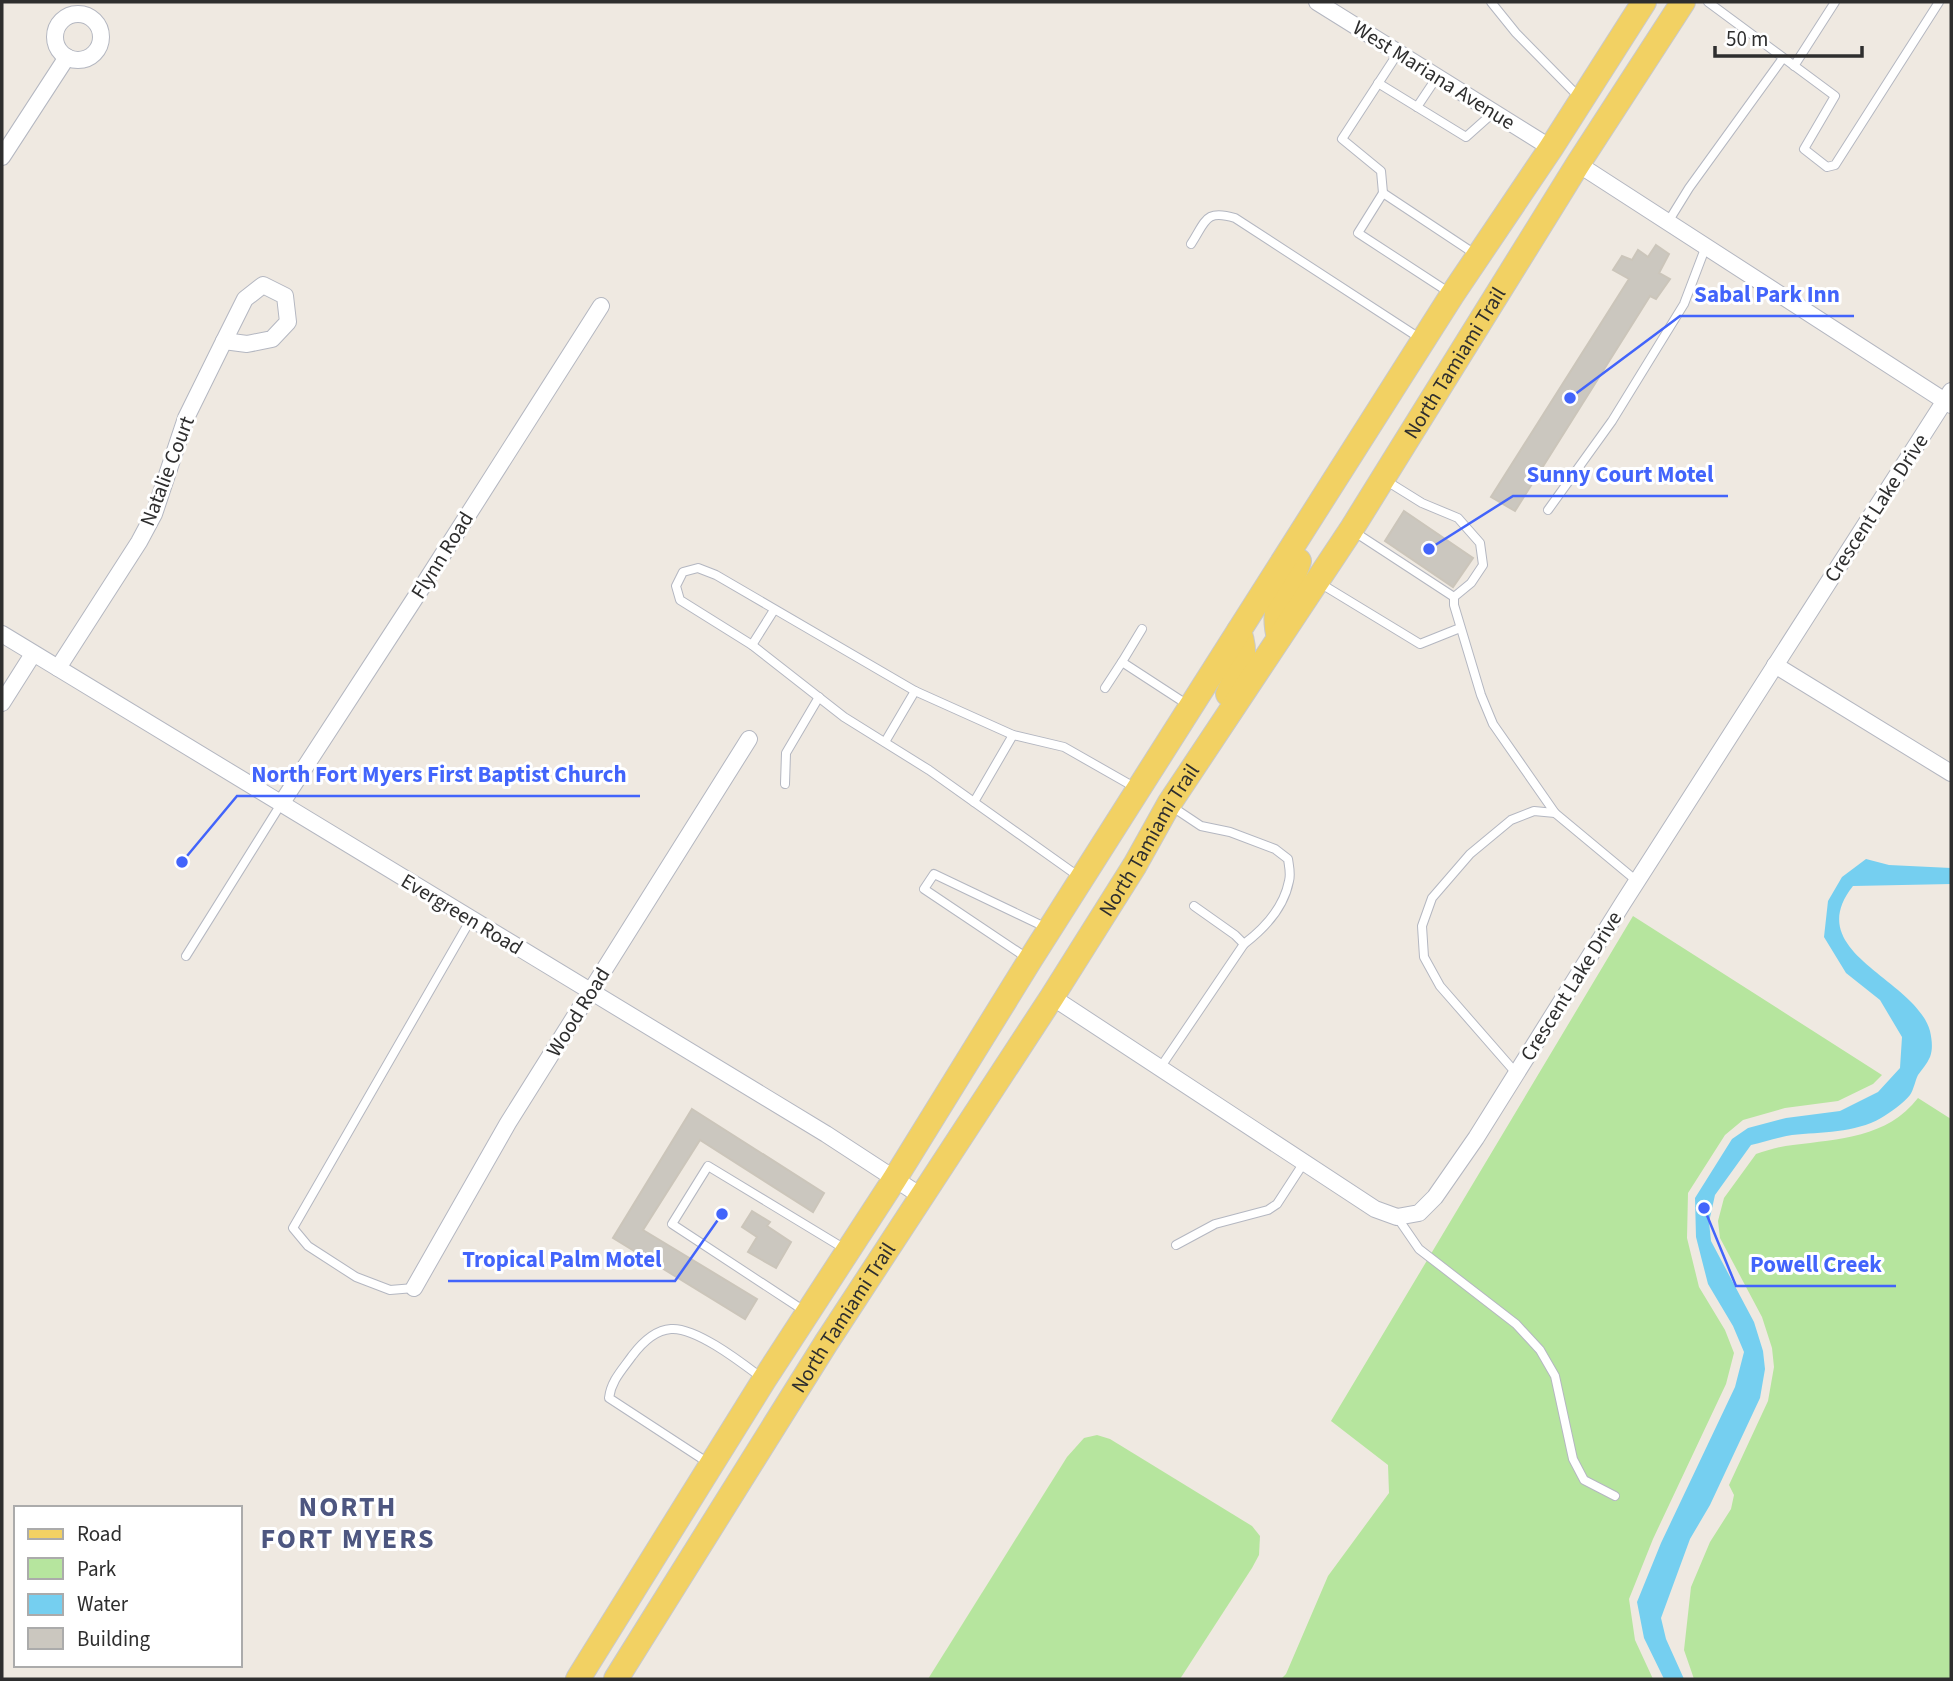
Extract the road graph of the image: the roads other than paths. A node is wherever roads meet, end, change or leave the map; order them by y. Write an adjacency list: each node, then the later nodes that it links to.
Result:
1 (1317, 2): 9 (street, West Mariana Avenue)
2 (1490, 2): 15 (lane)
3 (1644, 2): 8 (main road, North Tamiami Trail)
4 (1683, 2): 20 (main road, North Tamiami Trail)
5 (1708, 2): 11 (lane)
6 (1835, 2): 12 (lane)
7 (1939, 2): 12 (lane)
8 (1616, 46): 15 (main road, North Tamiami Trail); 20 (main road)
9 (1398, 53): 13 (street, West Mariana Avenue); 14 (lane)
10 (67, 57): 19 (street)
11 (1783, 58): 12 (lane); 22 (lane)
12 (1794, 66)
13 (1437, 77): 16 (lane); 17 (street, West Mariana Avenue)
14 (1378, 83): 16 (lane); 21 (lane)
15 (1582, 99): 18 (main road, North Tamiami Trail)
16 (1418, 107): 17 (lane)
17 (1494, 112): 18 (street, West Mariana Avenue)
18 (1551, 148): 24 (main road); 26 (main road, North Tamiami Trail)
19 (2, 157)
20 (1578, 164): 22 (street); 24 (main road, North Tamiami Trail)
21 (1383, 193): 26 (lane); 27 (lane)
22 (1668, 222): 25 (street)
23 (1191, 244): 30 (lane)
24 (1527, 246): 32 (main road, North Tamiami Trail)
25 (1706, 246): 31 (street); 33 (lane)
26 (1477, 256): 27 (main road, North Tamiami Trail)
27 (1452, 295): 30 (main road, North Tamiami Trail)
28 (601, 306): 62 (street, Flynn Road)
29 (224, 341): 48 (street, Natalie Court)
30 (1423, 341): 35 (main road, North Tamiami Trail)
31 (1949, 399): 47 (street, Crescent Lake Drive)
32 (1382, 479): 34 (main road, North Tamiami Trail); 37 (lane)
33 (1548, 510)
34 (1351, 530): 36 (main road, North Tamiami Trail); 37 (lane)
35 (1299, 536): 41 (main road, North Tamiami Trail); 43 (main road)
36 (1316, 580): 39 (lane); 43 (main road, North Tamiami Trail)
37 (1454, 597): 39 (lane)
38 (774, 610): 44 (lane); 44 (lane); 50 (lane)
39 (1460, 628): 64 (lane)
40 (1142, 629): 46 (lane)
41 (1239, 631): 53 (main road, North Tamiami Trail); 54 (main road)
42 (2, 635): 45 (street, Evergreen Road)
43 (1279, 638): 54 (main road, North Tamiami Trail)
44 (752, 645): 51 (lane)
45 (33, 654): 48 (street, Evergreen Road); 52 (street)
46 (1122, 662): 49 (lane); 53 (lane)
47 (1775, 665): 58 (street); 66 (street, Crescent Lake Drive)
48 (58, 668): 62 (street, Evergreen Road)
49 (1105, 688)
50 (915, 691): 55 (lane); 57 (lane)
51 (819, 697): 57 (lane); 59 (lane)
52 (2, 703)
53 (1191, 707): 60 (main road, North Tamiami Trail)
54 (1221, 729): 63 (main road, North Tamiami Trail)
55 (1013, 735): 60 (lane); 61 (lane)
56 (749, 740): 73 (street, Wood Road)
57 (885, 742): 61 (lane)
58 (1951, 773)
59 (785, 784)
60 (1139, 789): 65 (main road, North Tamiami Trail)
61 (974, 802): 65 (lane)
62 (281, 804): 68 (street, Evergreen Road); 71 (lane)
63 (1169, 804): 70 (lane); 74 (main road, North Tamiami Trail)
64 (1555, 813): 66 (lane); 76 (lane)
65 (1082, 879): 69 (main road, North Tamiami Trail)
66 (1638, 882): 76 (street, Crescent Lake Drive)
67 (1194, 906): 70 (lane)
68 (471, 919): 73 (street, Evergreen Road); 83 (lane)
69 (1050, 929): 72 (main road, North Tamiami Trail); 72 (lane)
70 (1244, 944): 75 (lane)
71 (186, 956)
72 (1030, 960): 78 (main road, North Tamiami Trail)
73 (590, 992): 78 (street, Evergreen Road); 83 (street, Wood Road)
74 (1052, 997): 75 (street); 79 (main road, North Tamiami Trail)
75 (1160, 1068): 77 (street)
76 (1516, 1073): 80 (street, Crescent Lake Drive)
77 (1303, 1164): 80 (street); 81 (lane)
78 (894, 1180): 79 (street, Evergreen Road); 82 (main road, North Tamiami Trail)
79 (921, 1196): 90 (main road, North Tamiami Trail)
80 (1397, 1217): 87 (lane)
81 (1176, 1245)
82 (847, 1251): 84 (main road, North Tamiami Trail); 84 (lane)
83 (414, 1288)
84 (808, 1313): 85 (main road, North Tamiami Trail)
85 (764, 1380): 86 (main road, North Tamiami Trail); 86 (lane)
86 (712, 1465): 88 (main road, North Tamiami Trail)
87 (1615, 1496)
88 (632, 1592): 89 (main road, North Tamiami Trail); 90 (main road)
89 (579, 1679)
90 (615, 1679)

